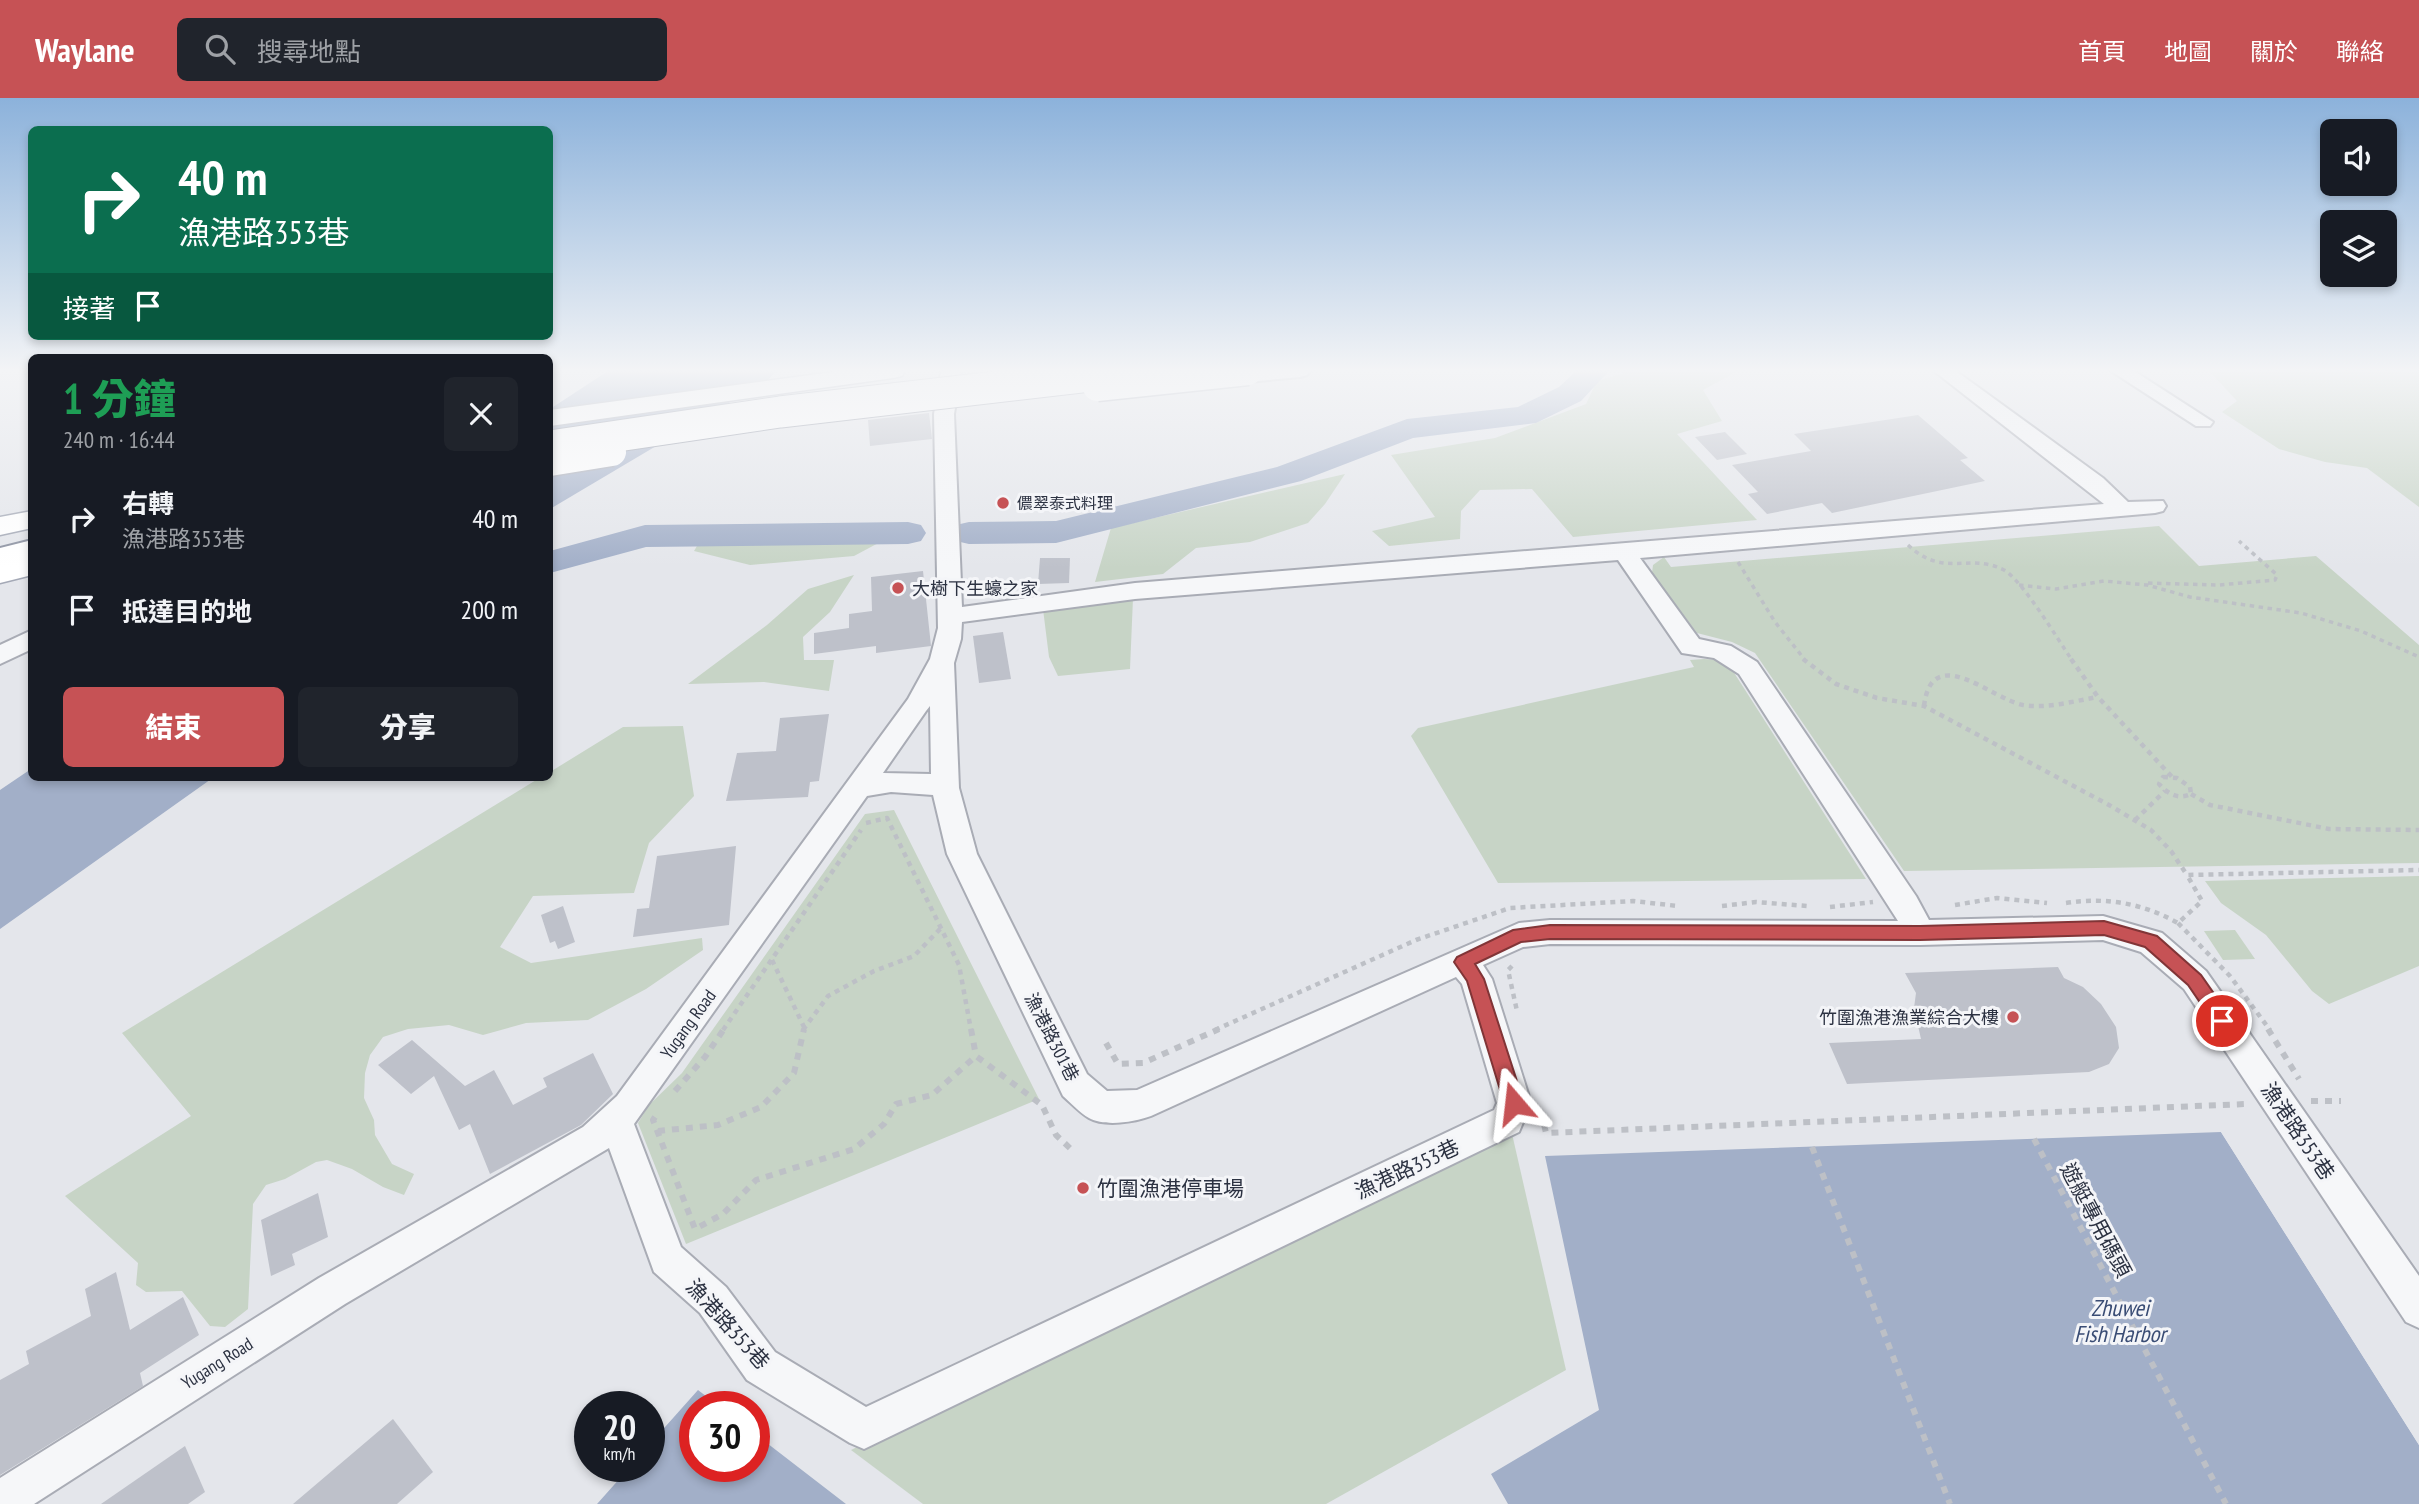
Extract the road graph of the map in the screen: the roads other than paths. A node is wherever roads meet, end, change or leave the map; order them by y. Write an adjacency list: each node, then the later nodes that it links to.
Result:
1 (613, 437): 5 (highway, bridge)
2 (720, 437): 6 (main road, bridge)
3 (944, 437): 18 (street, Yugang Road)
4 (2032, 437): 8 (street)
5 (553, 446)
6 (553, 462)
7 (2155, 506): 8 (street)
8 (2122, 508): 14 (street)
9 (28, 520): 10 (main road)
10 (0, 526)
11 (28, 535): 12 (highway)
12 (0, 541)
13 (28, 551): 15 (highway)
14 (1624, 552): 18 (street); 24 (street)
15 (0, 558)
16 (28, 567): 17 (main road)
17 (0, 573)
18 (950, 616): 21 (street, Yugang Road)
19 (28, 640): 20 (street)
20 (0, 656)
21 (942, 665): 22 (street, Yugang Road); 23 (street, 漁港路301巷)
22 (858, 787): 23 (street); 26 (street, Yugang Road)
23 (945, 788): 25 (street, 漁港路301巷)
24 (1920, 933): 25 (street, 漁港路353巷); 27 (street, 漁港路353巷)
25 (1463, 962): 26 (street, 漁港路353巷)
26 (616, 1121): 28 (street, Yugang Road)
27 (2419, 1309)
28 (93, 1442): 29 (street, Yugang Road); 30 (street, Yugang Road)
29 (0, 1502)
30 (26, 1504)

